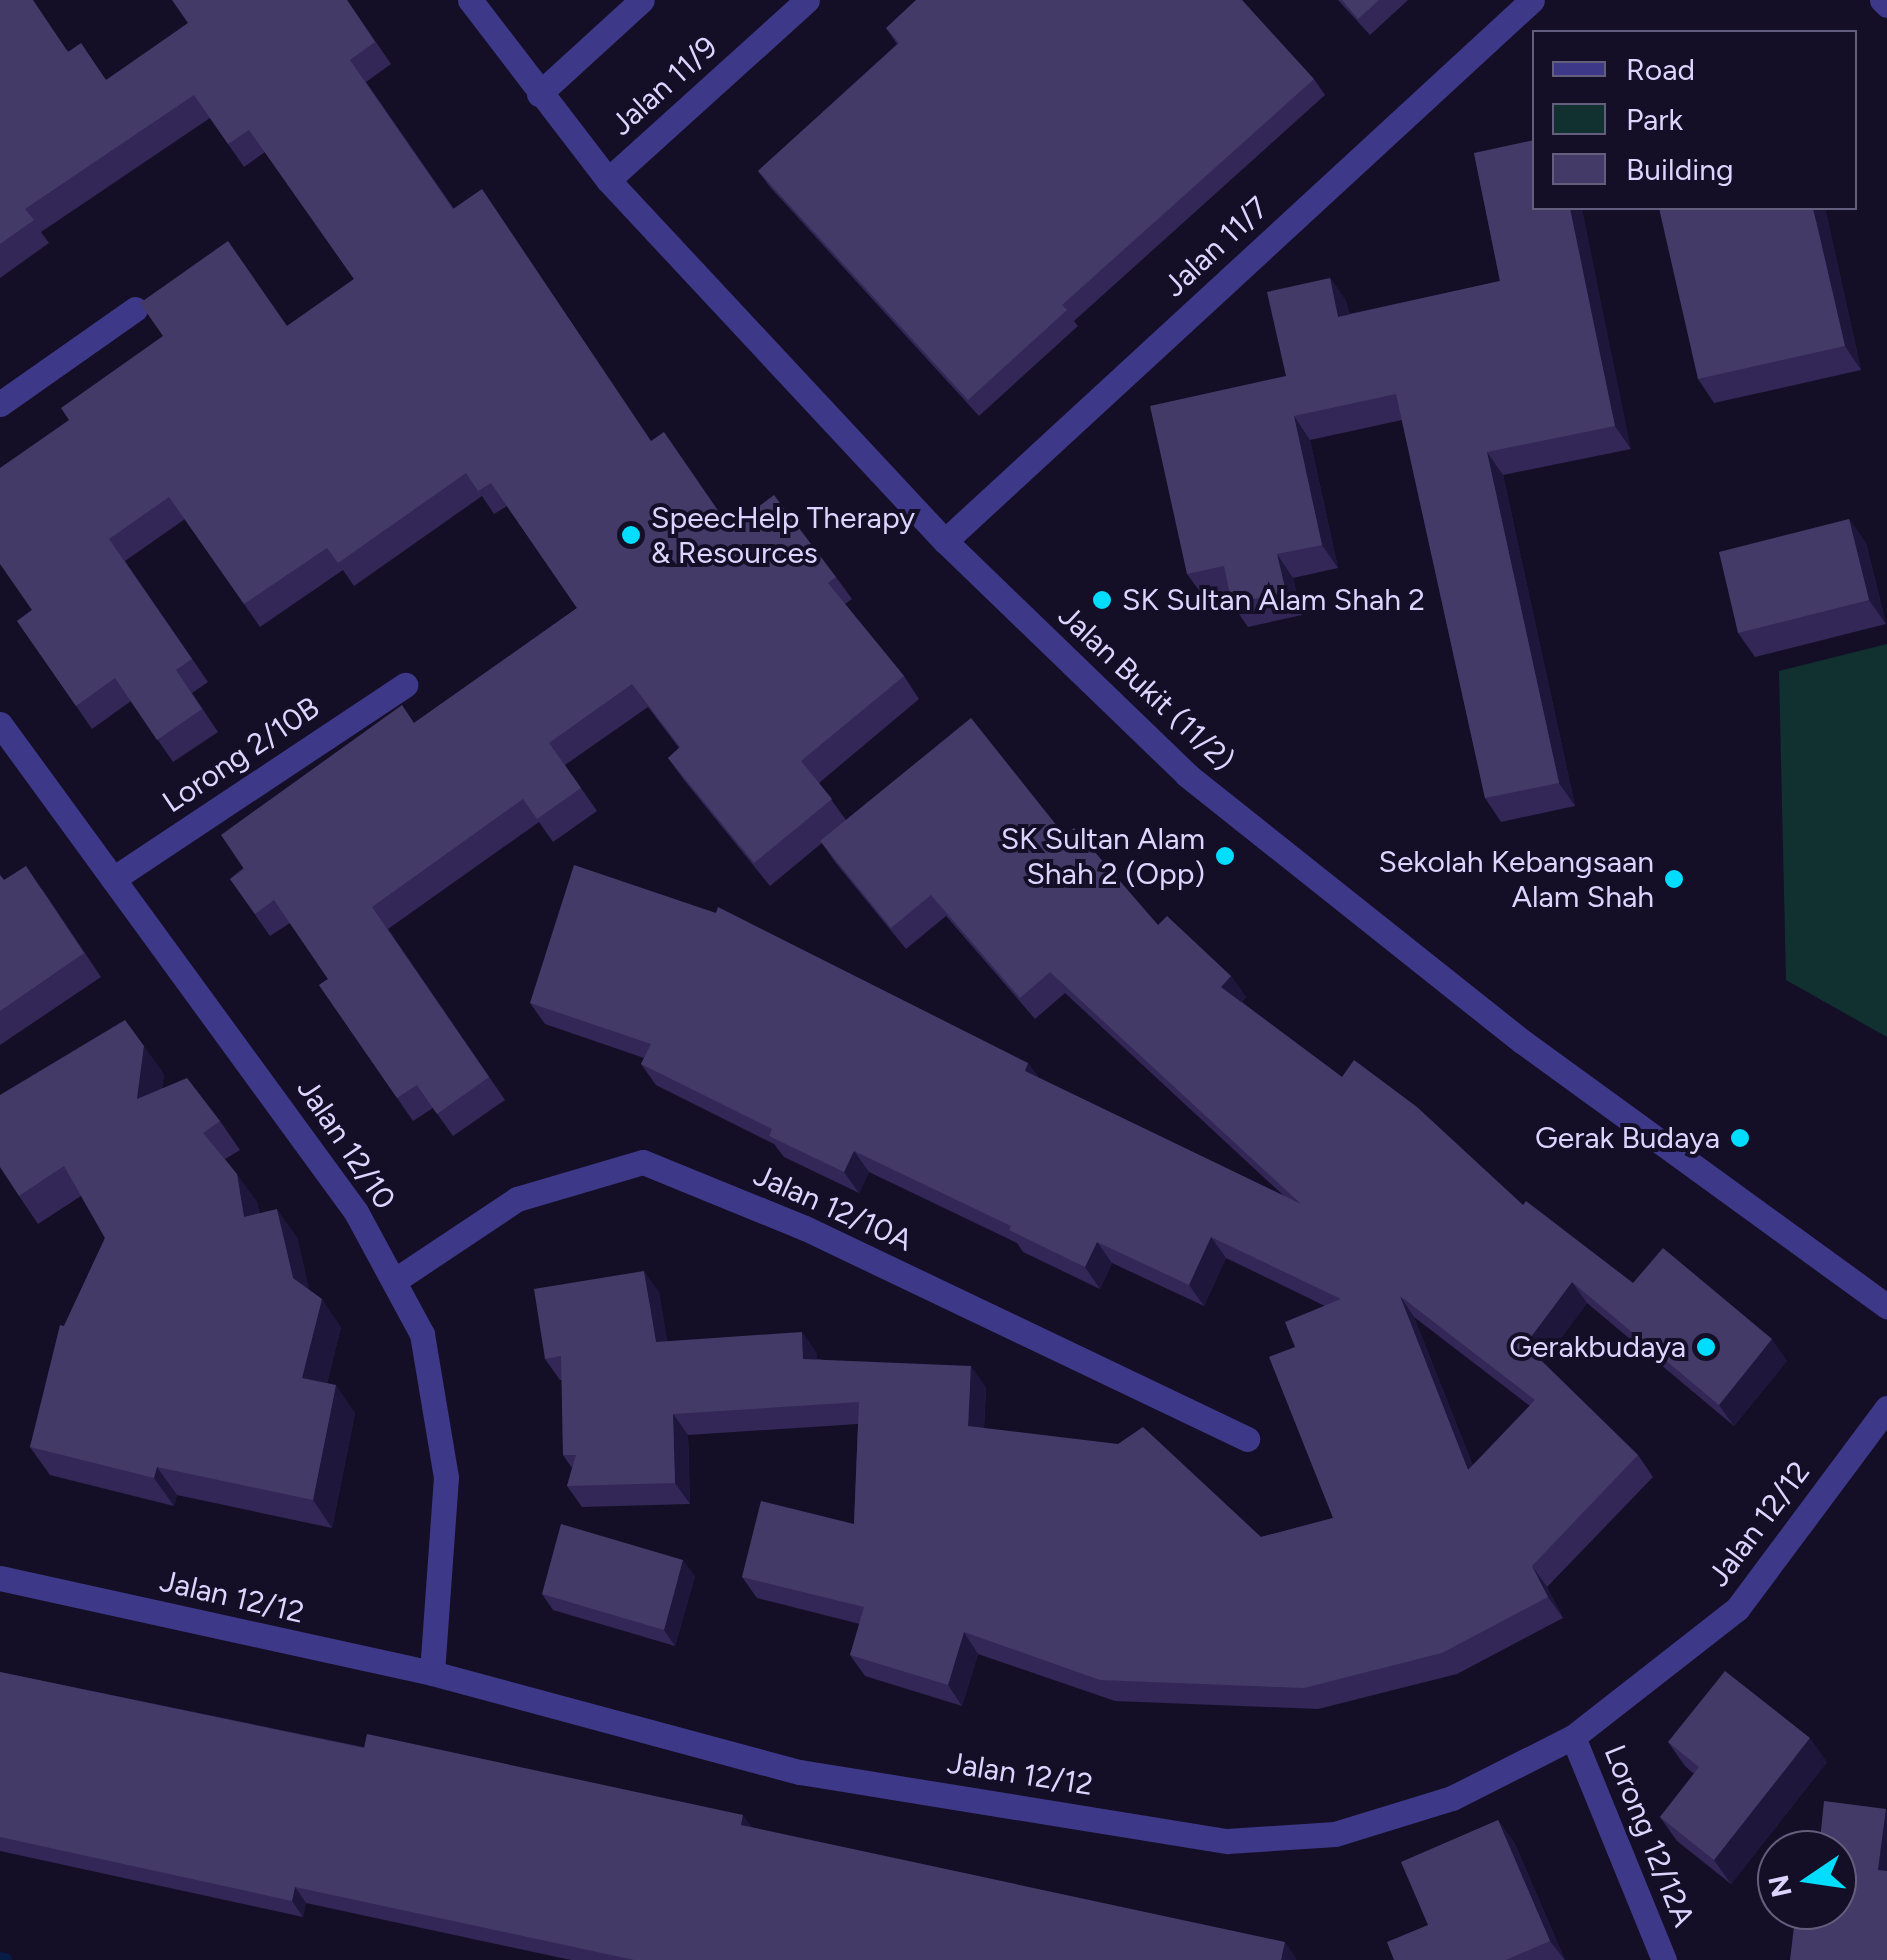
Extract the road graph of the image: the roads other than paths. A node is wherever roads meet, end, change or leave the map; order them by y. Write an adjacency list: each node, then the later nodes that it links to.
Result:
1 (470, 0): 5 (street, Jalan Bukit (11/2))
2 (642, 0): 5 (street)
3 (808, 0): 6 (street, Jalan 11/9)
4 (1532, 0): 9 (street, Jalan 11/7)
5 (539, 94): 6 (street, Jalan Bukit (11/2))
6 (608, 180): 9 (street, Jalan Bukit (11/2))
7 (136, 309): 8 (street)
8 (0, 404)
9 (945, 541): 14 (street, Jalan Bukit (11/2))
10 (404, 686): 12 (street, Lorong 2/10B)
11 (0, 724): 12 (street, Jalan 12/10)
12 (113, 880): 13 (street, Jalan 12/10)
13 (394, 1281): 16 (street, Jalan 12/10A); 18 (street, Jalan 12/10)
14 (1887, 1306)
15 (1887, 1408): 19 (street, Jalan 12/12)
16 (1247, 1439)
17 (0, 1578): 18 (street, Jalan 12/12)
18 (432, 1673): 19 (street, Jalan 12/12)
19 (1573, 1737): 20 (street, Lorong 12/12A)
20 (1664, 1960)

